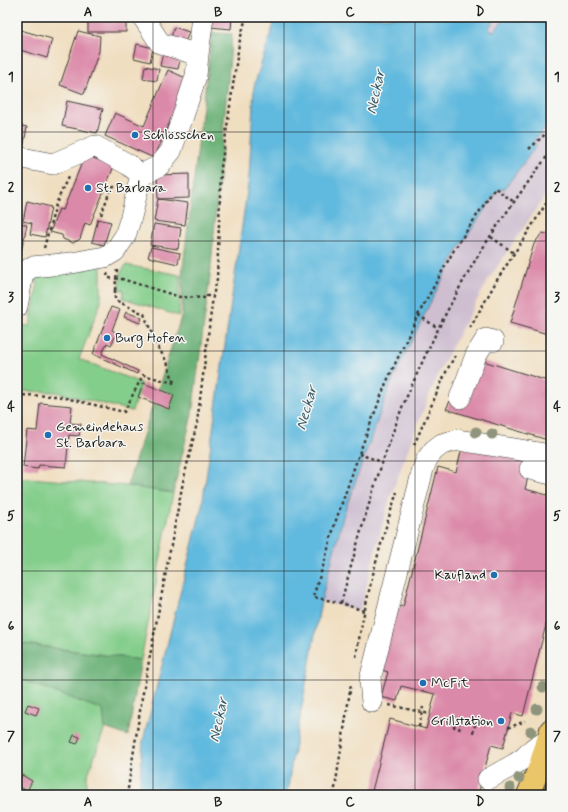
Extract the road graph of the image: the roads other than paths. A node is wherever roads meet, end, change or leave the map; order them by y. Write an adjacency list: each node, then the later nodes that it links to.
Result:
1 (142, 17): 3 (street)
2 (203, 17): 3 (street)
3 (198, 55): 5 (street)
4 (17, 157): 5 (street)
5 (140, 179): 6 (street)
6 (17, 307)
7 (493, 341): 8 (street)
8 (460, 398)
9 (551, 455): 12 (street)
10 (530, 469): 11 (street)
11 (551, 474)
12 (372, 702)
13 (550, 735): 14 (street); 15 (main road)
14 (488, 779)
15 (528, 795)

